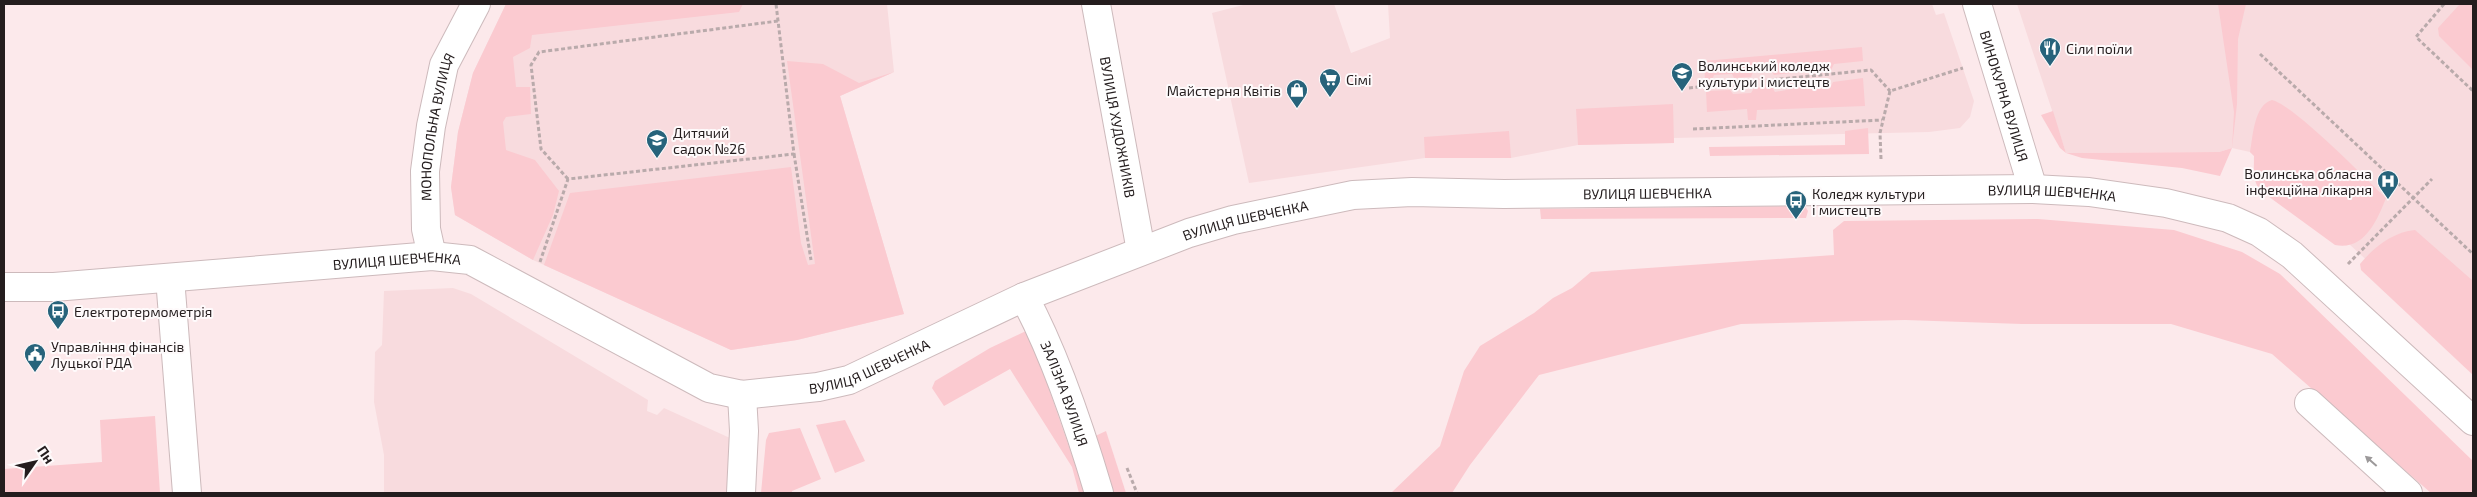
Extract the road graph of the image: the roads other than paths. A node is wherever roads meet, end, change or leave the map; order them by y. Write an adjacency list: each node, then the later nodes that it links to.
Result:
1 (476, 4): 6 (street, МОНОПОЛЬНА ВУЛИЦЯ)
2 (1096, 4): 5 (street, ВУЛИЦЯ ХУДОЖНИКІВ)
3 (1977, 4): 4 (street, ВИНОКУРНА ВУЛИЦЯ)
4 (2034, 189): 5 (street, ВУЛИЦЯ ШЕВЧЕНКА); 12 (street, ВУЛИЦЯ ШЕВЧЕНКА)
5 (1141, 251): 9 (street, ВУЛИЦЯ ШЕВЧЕНКА)
6 (432, 256): 7 (street, ВУЛИЦЯ ШЕВЧЕНКА); 10 (street, ВУЛИЦЯ ШЕВЧЕНКА)
7 (170, 278): 8 (street, ВУЛИЦЯ ШЕВЧЕНКА); 13 (street)
8 (4, 287)
9 (1024, 297): 10 (street, ВУЛИЦЯ ШЕВЧЕНКА); 15 (street, ЗАЛІЗНА ВУЛИЦЯ)
10 (742, 395): 14 (street)
11 (2309, 403): 16 (street, one-way to 11)
12 (2473, 421)
13 (187, 493)
14 (741, 493)
15 (1100, 493)
16 (2408, 493)

